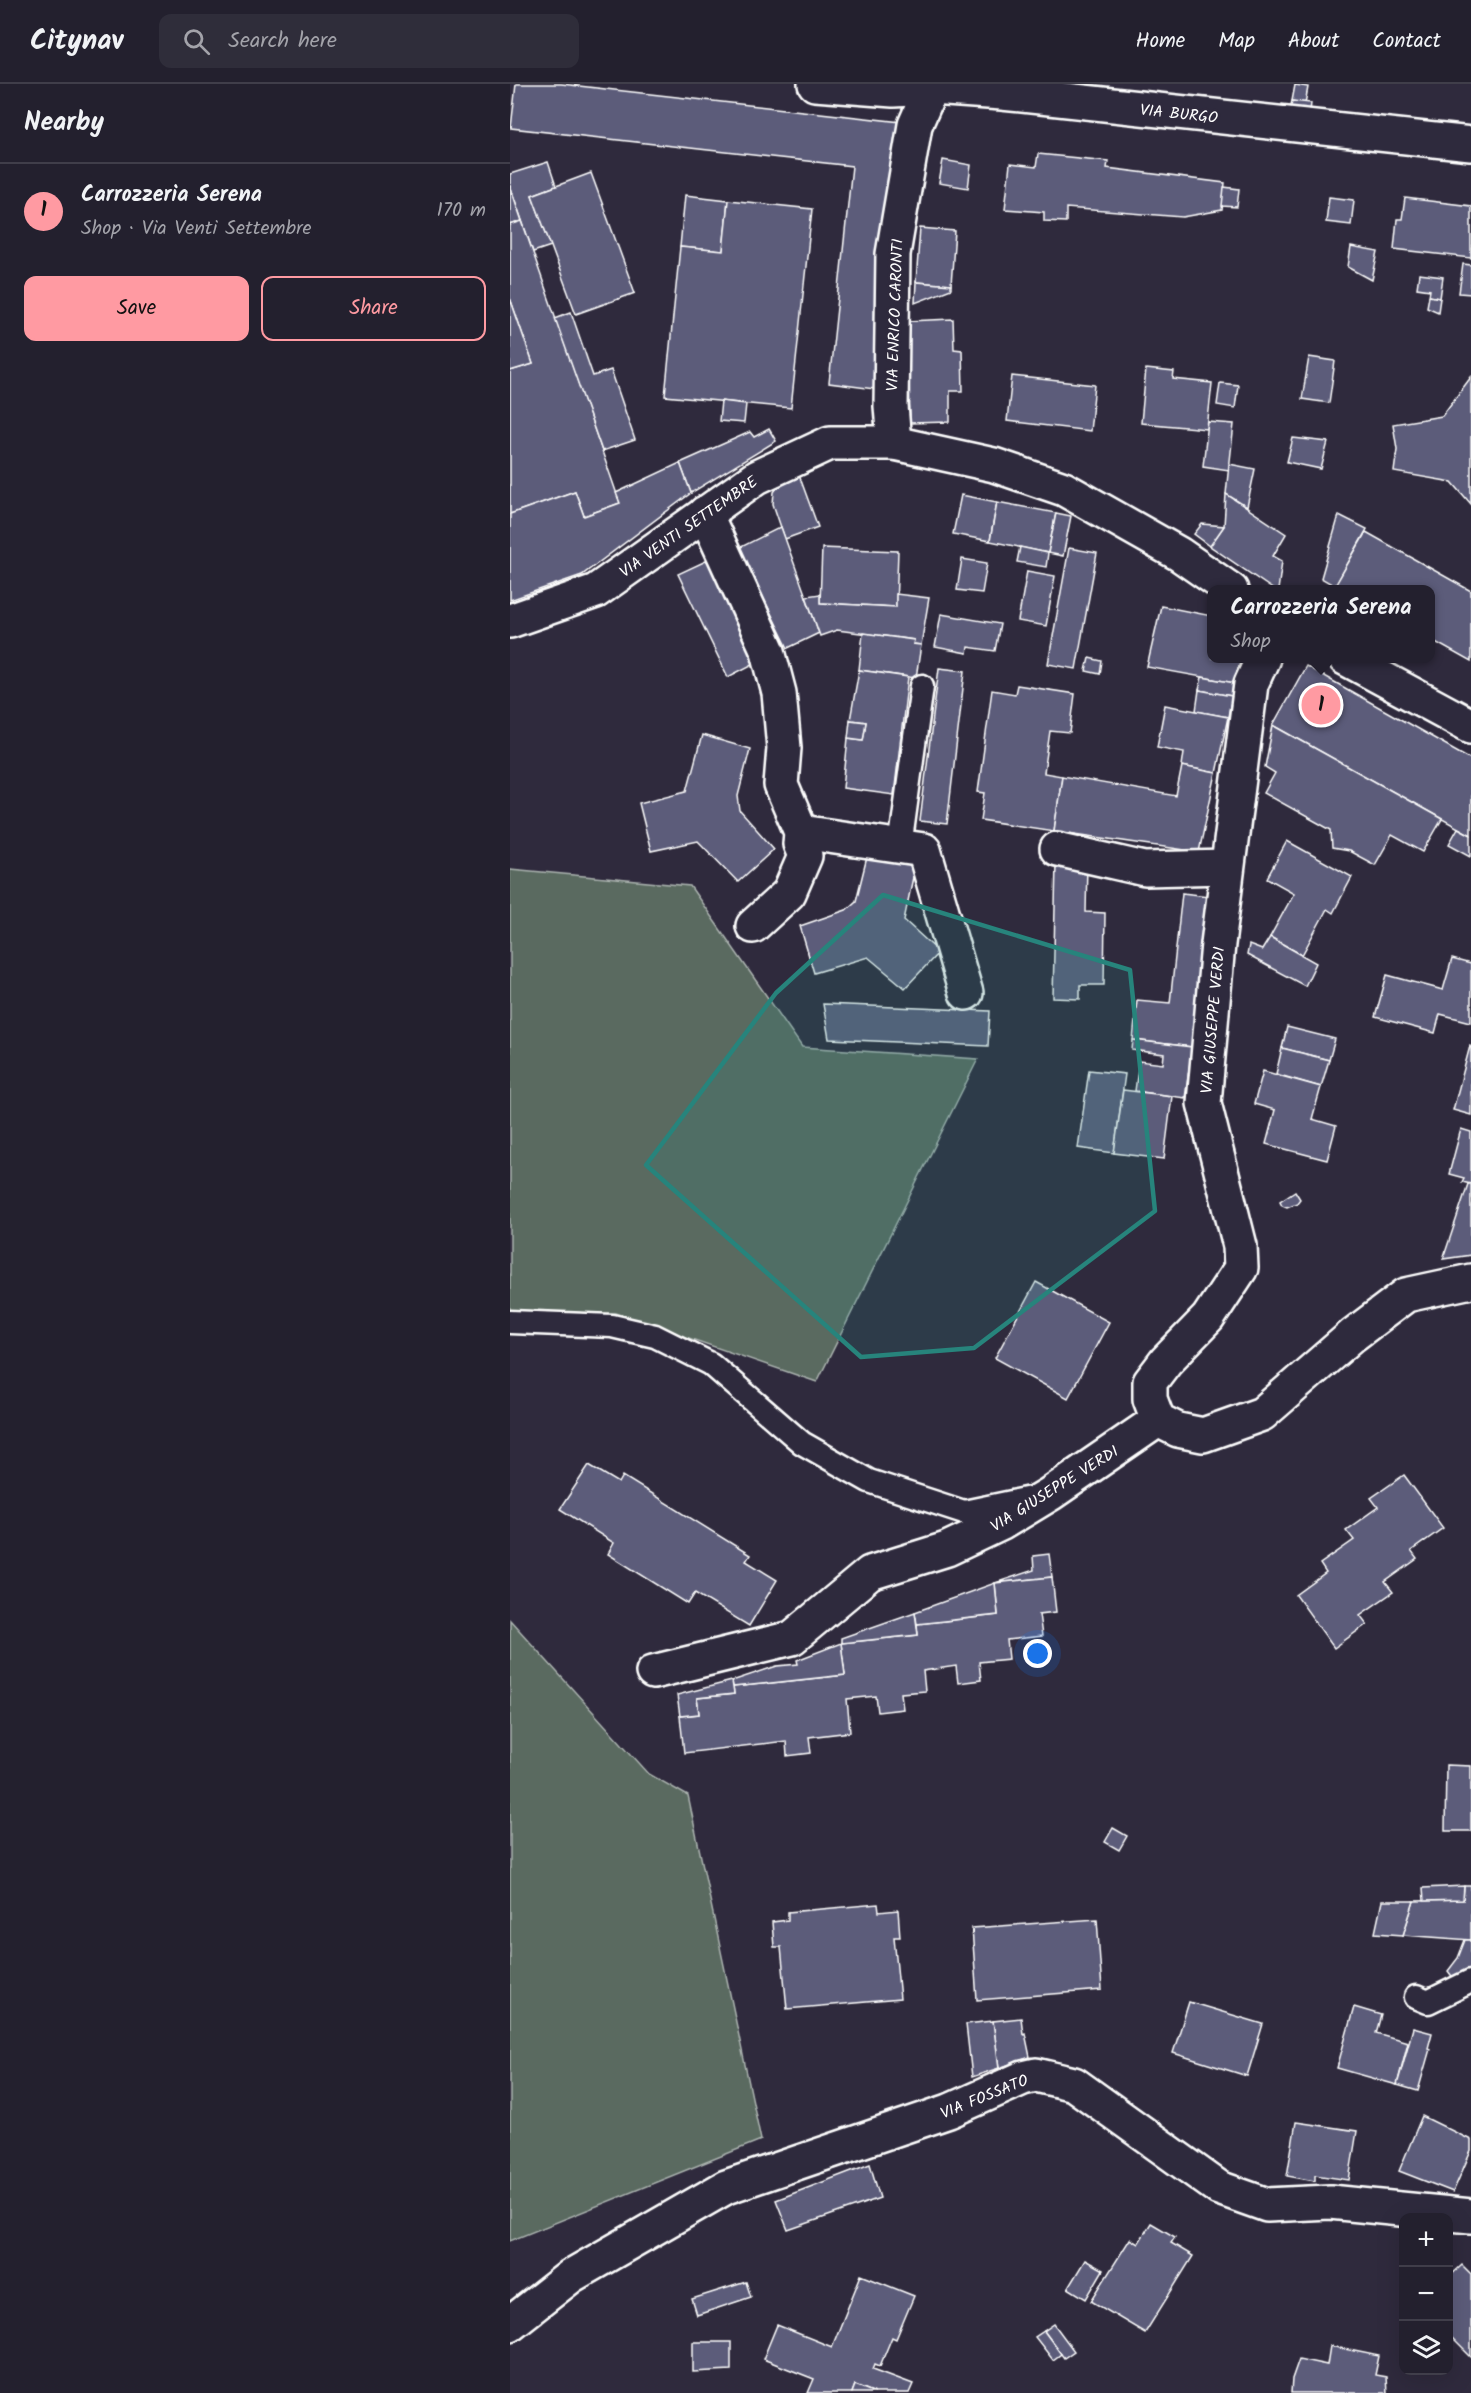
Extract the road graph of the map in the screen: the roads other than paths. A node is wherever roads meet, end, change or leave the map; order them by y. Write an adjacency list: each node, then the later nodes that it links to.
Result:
1 (815, 84): 2 (street, VIA BURGO)
2 (933, 86): 3 (street, VIA BURGO); 4 (street, VIA ENRICO CARONTI)
3 (1471, 144)
4 (894, 443): 5 (street, VIA VENTI SETTEMBRE); 6 (street, VIA VENTI SETTEMBRE)
5 (705, 513): 7 (street, VIA VENTI SETTEMBRE); 12 (street)
6 (1224, 585)
7 (510, 621)
8 (1261, 663): 15 (street, VIA GIUSEPPE VERDI)
9 (1354, 663): 11 (street)
10 (922, 686): 13 (lane)
11 (1471, 726)
12 (801, 832): 13 (street); 16 (street)
13 (900, 847): 17 (street)
14 (1057, 849): 15 (street)
15 (1227, 867): 20 (street, VIA GIUSEPPE VERDI)
16 (753, 926)
17 (966, 993)
18 (1471, 1281): 20 (street)
19 (510, 1322): 21 (lane)
20 (1158, 1420): 21 (street, VIA GIUSEPPE VERDI)
21 (1050, 1494): 22 (street, VIA GIUSEPPE VERDI)
22 (653, 1672)
23 (1471, 1982): 24 (lane)
24 (1416, 1997)
25 (1471, 2216): 26 (street, VIA FOSSATO)
26 (510, 2324)

